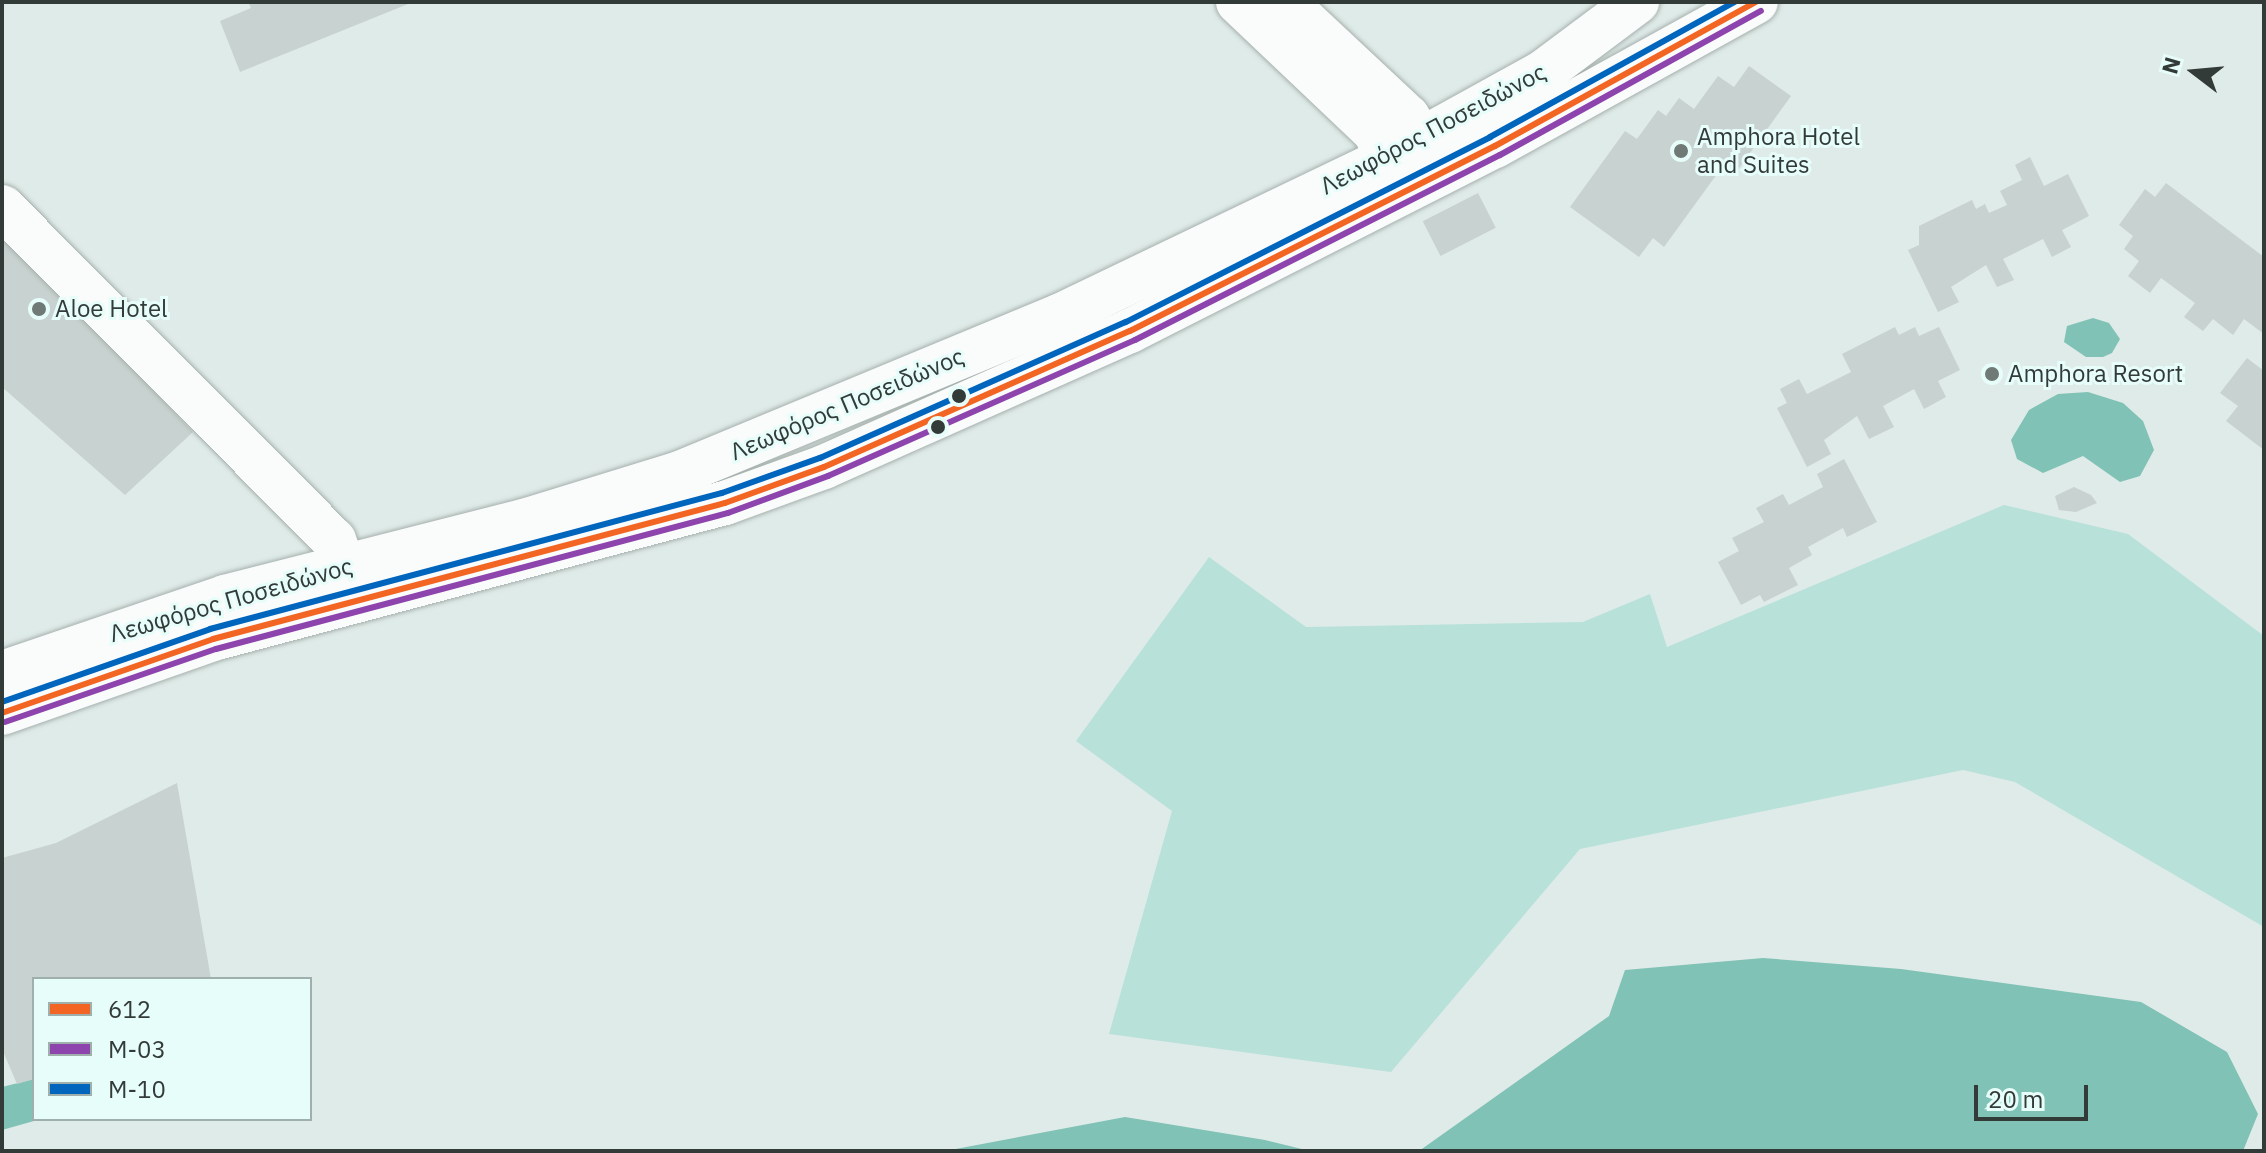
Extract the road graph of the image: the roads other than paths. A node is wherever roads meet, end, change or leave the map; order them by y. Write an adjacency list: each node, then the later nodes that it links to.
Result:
1 (1238, 2): 5 (main road)
2 (1285, 2): 5 (main road)
3 (1637, 2): 5 (main road, Λεωφόρος Ποσειδώνος)
4 (1756, 2): 7 (main road, Λεωφόρος Ποσειδώνος)
5 (1403, 149): 7 (main road, Λεωφόρος Ποσειδώνος)
6 (2, 207): 7 (main road)
7 (349, 584): 8 (main road, Λεωφόρος Ποσειδώνος); 9 (main road, Λεωφόρος Ποσειδώνος)
8 (2, 673)
9 (2, 713)

